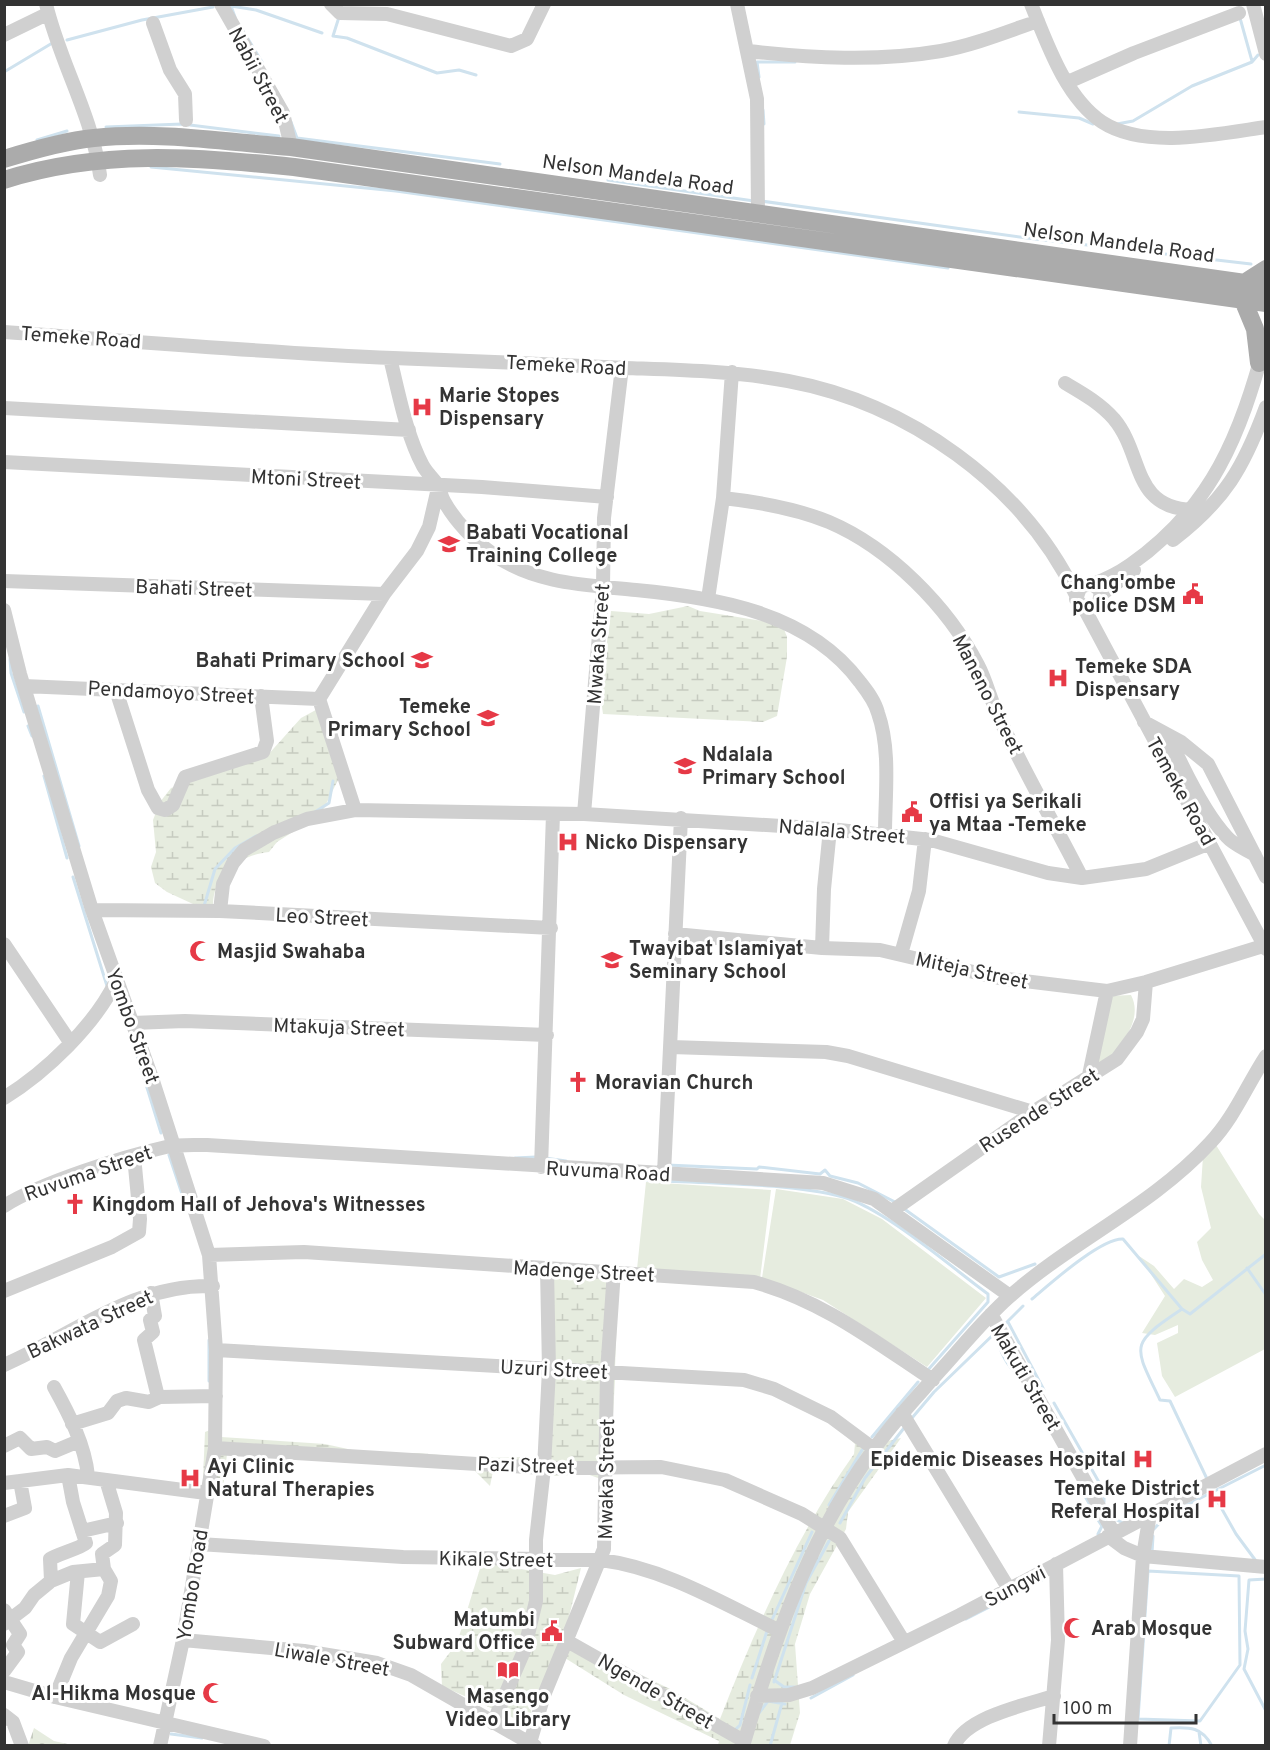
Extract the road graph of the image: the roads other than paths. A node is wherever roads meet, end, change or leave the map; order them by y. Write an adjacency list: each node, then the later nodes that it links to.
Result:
1 (221, 4): 19 (street, Nabii Street)
2 (544, 4): 6 (street)
3 (737, 4): 13 (street)
4 (1031, 4): 9 (street)
5 (1253, 4): 12 (street)
6 (333, 5)
7 (47, 10): 11 (street); 18 (street)
8 (1239, 14): 15 (street)
9 (1038, 21): 13 (street); 15 (street)
10 (153, 23): 16 (street)
11 (4, 35)
12 (1263, 35): 14 (street)
13 (748, 51): 23 (street)
14 (1266, 54)
15 (1068, 82): 17 (street)
16 (186, 120)
17 (1266, 127)
18 (93, 138): 19 (main road, Nelson Mandela Road); 20 (main road, Nelson Mandela Road); 21 (street)
19 (291, 147): 23 (main road, Nelson Mandela Road)
20 (4, 159)
21 (99, 167): 22 (main road, Nelson Mandela Road); 26 (main road, Nelson Mandela Road)
22 (4, 180)
23 (759, 214): 26 (main road, Nelson Mandela Road)
24 (1266, 269): 26 (main road)
25 (1266, 286): 26 (main road, Nelson Mandela Road)
26 (1243, 292): 27 (main road, Nelson Mandela Road); 31 (main road)
27 (1266, 303)
28 (4, 332): 30 (street, Temeke Road)
29 (1266, 340): 31 (street)
30 (390, 358): 32 (street, Temeke Road); 37 (street)
31 (1259, 363): 42 (street)
32 (622, 368): 33 (street, Temeke Road); 40 (street, Mwaka Street)
33 (732, 372): 41 (street); 43 (street, Temeke Road)
34 (1065, 383): 42 (street)
35 (1266, 406): 47 (street)
36 (4, 408): 37 (street)
37 (409, 430): 39 (street)
38 (4, 462): 39 (street, Mtoni Street)
39 (438, 486): 40 (street, Mtoni Street); 45 (street); 46 (street)
40 (607, 497): 45 (street, Mwaka Street)
41 (723, 498): 48 (street); 66 (street, Maneno Street)
42 (1192, 510): 47 (street)
43 (1062, 566): 47 (street); 47 (street)
44 (4, 581): 46 (street, Bahati Street)
45 (603, 587): 48 (street); 58 (street, Mwaka Street)
46 (384, 594): 53 (street)
47 (1093, 595): 54 (street, Temeke Road)
48 (708, 599): 61 (street)
49 (4, 610): 50 (street, Yombo Street)
50 (24, 686): 51 (street, Pendamoyo Street); 67 (street, Yombo Street)
51 (116, 690): 52 (street, Pendamoyo Street); 52 (street)
52 (261, 696): 53 (street, Pendamoyo Street)
53 (319, 699): 56 (street)
54 (1144, 722): 55 (street); 63 (street, Temeke Road)
55 (1168, 735): 64 (street); 64 (street)
56 (355, 810): 57 (street, Ndalala Street); 68 (street, Ndalala Street)
57 (553, 814): 58 (street, Ndalala Street); 69 (street)
58 (584, 814): 59 (street, Ndalala Street)
59 (681, 818): 60 (street, Ndalala Street); 70 (street)
60 (830, 829): 61 (street, Ndalala Street); 72 (street)
61 (885, 834): 62 (street, Ndalala Street)
62 (926, 839): 66 (street, Ndalala Street); 74 (street)
63 (1210, 843): 66 (street, Ndalala Street); 73 (street, Temeke Road)
64 (1255, 855): 65 (street)
65 (1266, 877)
66 (1082, 878)
67 (93, 909): 68 (street, Leo Street); 75 (street, Yombo Street)
68 (220, 911): 69 (street, Leo Street)
69 (551, 928): 79 (street)
70 (675, 934): 72 (street, Miteja Street); 81 (street)
71 (4, 944): 80 (street)
72 (822, 948): 74 (street, Miteja Street)
73 (1264, 948): 76 (street, Miteja Street)
74 (901, 954): 77 (street, Miteja Street)
75 (116, 981): 78 (street, Yombo Street); 80 (street)
76 (1146, 982): 77 (street, Miteja Street); 83 (street, Rusende Street)
77 (1107, 991): 83 (street)
78 (132, 1023): 79 (street, Mtakuja Street); 86 (street, Yombo Street)
79 (547, 1035): 88 (street)
80 (70, 1042): 84 (street)
81 (671, 1047): 85 (street); 89 (street)
82 (1266, 1056): 98 (street)
83 (1089, 1075): 85 (street, Rusende Street)
84 (4, 1098)
85 (1032, 1112): 91 (street, Rusende Street)
86 (174, 1146): 87 (street, Ruvuma Street); 88 (street, Ruvuma Road); 92 (street, Yombo Street)
87 (134, 1156): 90 (street, Ruvuma Street); 96 (street)
88 (541, 1167): 89 (street, Ruvuma Road)
89 (664, 1173): 91 (street, Ruvuma Road)
90 (4, 1206)
91 (892, 1211): 98 (street, Ruvuma Road)
92 (210, 1256): 93 (street, Madenge Street); 95 (street, Yombo Street)
93 (547, 1269): 94 (street, Madenge Street); 102 (street)
94 (614, 1271): 103 (street, Mwaka Street); 104 (street, Madenge Street)
95 (213, 1286): 97 (street, Bakwata Street); 100 (street, Yombo Street)
96 (4, 1291)
97 (151, 1293): 101 (street, Bakwata Street); 107 (street)
98 (1010, 1296): 99 (street)
99 (991, 1314): 104 (street); 129 (street, Makuti Street)
100 (216, 1350): 102 (street, Uzuri Street); 106 (street, Yombo Street)
101 (4, 1365)
102 (549, 1369): 103 (street, Uzuri Street); 116 (street)
103 (607, 1372): 113 (street, Uzuri Street); 115 (street, Mwaka Street)
104 (933, 1380): 108 (street)
105 (54, 1387): 109 (street)
106 (216, 1396): 107 (street); 112 (street, Yombo Street)
107 (158, 1398): 109 (street)
108 (902, 1413): 113 (street); 140 (street)
109 (72, 1424): 110 (street)
110 (79, 1441): 111 (street); 118 (street)
111 (4, 1446)
112 (215, 1448): 116 (street, Pazi Street); 122 (street, Yombo Road)
113 (874, 1449): 127 (street)
114 (1266, 1454): 123 (street, Sungwi)
115 (606, 1467): 116 (street, Pazi Street); 127 (street, Pazi Street); 134 (street, Mwaka Street)
116 (544, 1468): 133 (street)
117 (68, 1474): 118 (street); 120 (street); 128 (street)
118 (88, 1476): 119 (street)
119 (106, 1480): 122 (street); 125 (street)
120 (20, 1481): 121 (street); 124 (street)
121 (4, 1483)
122 (206, 1493): 131 (street, Yombo Road)
123 (1150, 1514): 126 (street, Sungwi); 130 (street)
124 (4, 1516)
125 (117, 1523): 128 (street); 137 (street)
126 (1128, 1525): 129 (street, Sungwi); 130 (street)
127 (825, 1527): 143 (street); 147 (street, Pazi Street)
128 (82, 1531): 139 (street)
129 (1111, 1534): 132 (street); 135 (street, Sungwi)
130 (1145, 1542): 132 (street)
131 (199, 1544): 133 (street, Kikale Street); 145 (street, Yombo Road)
132 (1143, 1557): 136 (street); 163 (street)
133 (536, 1560): 134 (street, Kikale Street); 155 (street)
134 (601, 1560): 143 (street, Kikale Street); 146 (street, Mwaka Street)
135 (1056, 1564): 140 (street, Sungwi); 151 (street)
136 (1266, 1566)
137 (104, 1569): 138 (street); 144 (street)
138 (78, 1572): 139 (street); 144 (street)
139 (51, 1581): 141 (street)
140 (1009, 1589): 147 (street, Sungwi)
141 (6, 1618): 148 (street)
142 (133, 1624): 144 (street)
143 (780, 1631): 150 (street)
144 (86, 1632): 152 (street)
145 (183, 1640): 154 (street, Yombo Road); 155 (street, Liwale Street)
146 (567, 1641): 156 (street, Ngende Street); 157 (street, Mwaka Street)
147 (904, 1642): 150 (street, Sungwi)
148 (4, 1671)
149 (4, 1682): 152 (street)
150 (757, 1696): 156 (street)
151 (1054, 1696): 161 (street); 162 (street)
152 (55, 1697): 154 (street)
153 (4, 1715): 158 (street)
154 (166, 1722): 159 (street, Yombo Road); 160 (street)
155 (494, 1723): 157 (street, Liwale Street)
156 (743, 1743)
157 (531, 1745)
158 (22, 1746)
159 (160, 1746)
160 (264, 1746)
161 (954, 1746)
162 (1049, 1746)
163 (1130, 1746)

